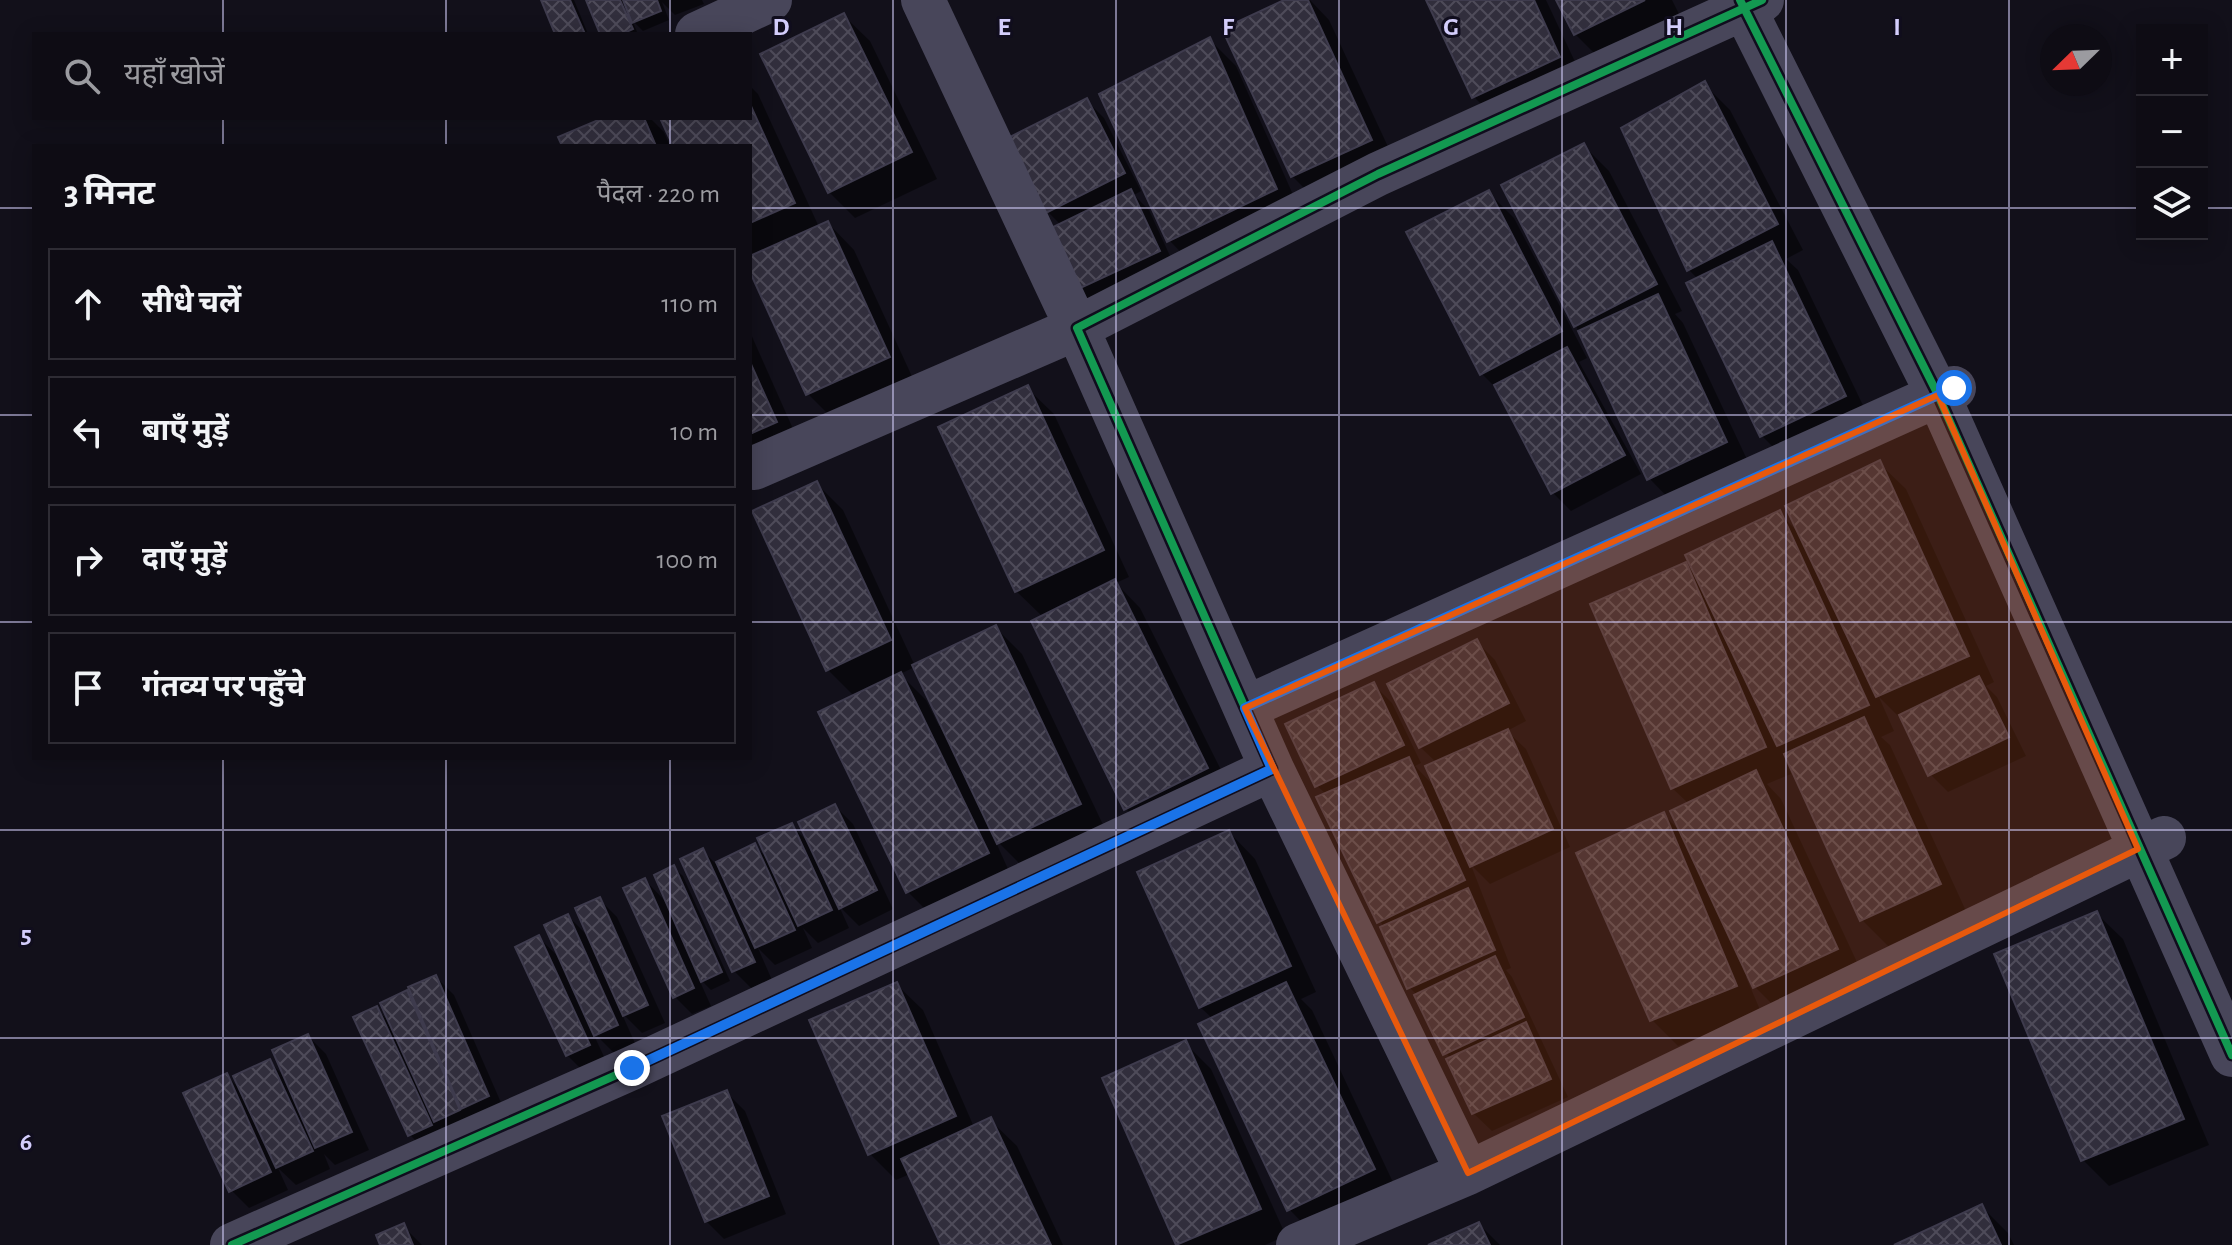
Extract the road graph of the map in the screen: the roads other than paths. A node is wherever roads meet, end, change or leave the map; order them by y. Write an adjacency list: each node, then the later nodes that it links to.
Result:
1 (770, 0): 4 (street)
2 (923, 0): 5 (street)
3 (1753, 2): 5 (street); 6 (street)
4 (701, 32)
5 (1077, 328): 7 (street); 8 (street)
6 (1946, 392): 8 (street); 10 (street)
7 (754, 468)
8 (1245, 708): 9 (street)
9 (1272, 769): 13 (street); 14 (street)
10 (2151, 844): 11 (street); 12 (street); 13 (street)
11 (2232, 986)
12 (2232, 1055)
13 (1468, 1173): 15 (street)
14 (232, 1245)
15 (1298, 1245)

